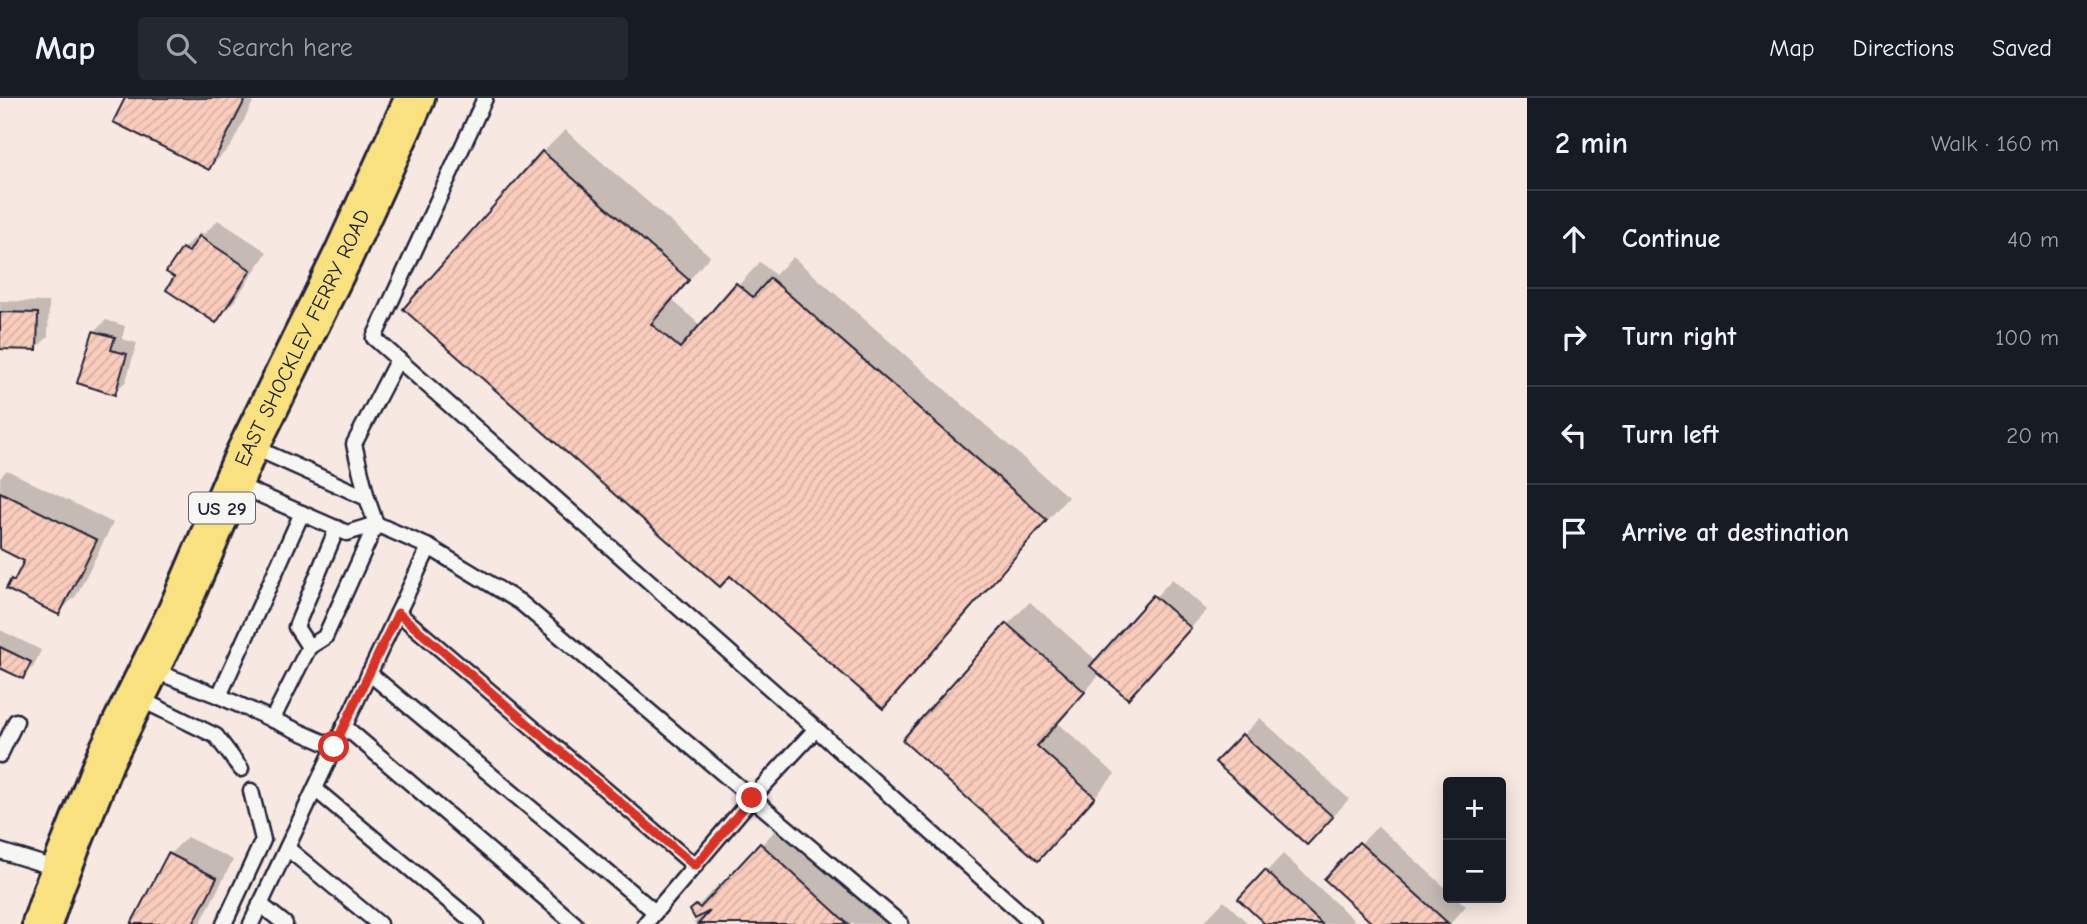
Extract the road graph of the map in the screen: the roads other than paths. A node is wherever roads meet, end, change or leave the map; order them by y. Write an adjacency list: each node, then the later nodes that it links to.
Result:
1 (415, 98): 4 (highway, EAST SHOCKLEY FERRY ROAD / US 29)
2 (485, 98): 3 (lane)
3 (398, 359): 6 (lane); 19 (lane)
4 (249, 445): 5 (highway, EAST SHOCKLEY FERRY ROAD / US 29); 6 (lane)
5 (233, 482): 7 (lane); 14 (highway, EAST SHOCKLEY FERRY ROAD / US 29)
6 (368, 498): 8 (lane)
7 (302, 513): 9 (lane); 15 (lane)
8 (376, 524): 9 (lane); 10 (lane); 12 (lane)
9 (337, 528): 12 (lane)
10 (429, 547): 11 (lane); 25 (lane)
11 (398, 613): 13 (lane); 28 (lane)
12 (309, 647): 16 (lane)
13 (369, 673): 18 (lane); 31 (lane)
14 (142, 683): 15 (lane); 22 (lane); 29 (highway, EAST SHOCKLEY FERRY ROAD / US 29)
15 (219, 696): 16 (lane)
16 (272, 720): 20 (lane)
17 (16, 721): 21 (lane)
18 (344, 726): 20 (lane); 38 (lane)
19 (816, 729): 25 (lane); 41 (lane)
20 (334, 747): 23 (lane)
21 (0, 755)
22 (241, 769)
23 (315, 789): 26 (lane); 37 (lane)
24 (251, 791): 33 (lane)
25 (752, 798): 28 (lane); 40 (lane)
26 (287, 848): 30 (lane); 36 (lane)
27 (0, 852): 29 (lane)
28 (695, 866): 31 (lane)
29 (61, 870): 32 (highway, EAST SHOCKLEY FERRY ROAD / US 29)
30 (260, 904): 34 (lane); 35 (lane)
31 (655, 912): 39 (lane)
32 (42, 924)
33 (224, 924)
34 (251, 924)
35 (285, 924)
36 (379, 924)
37 (476, 924)
38 (575, 924)
39 (645, 924)
40 (901, 924)
41 (1033, 924)

